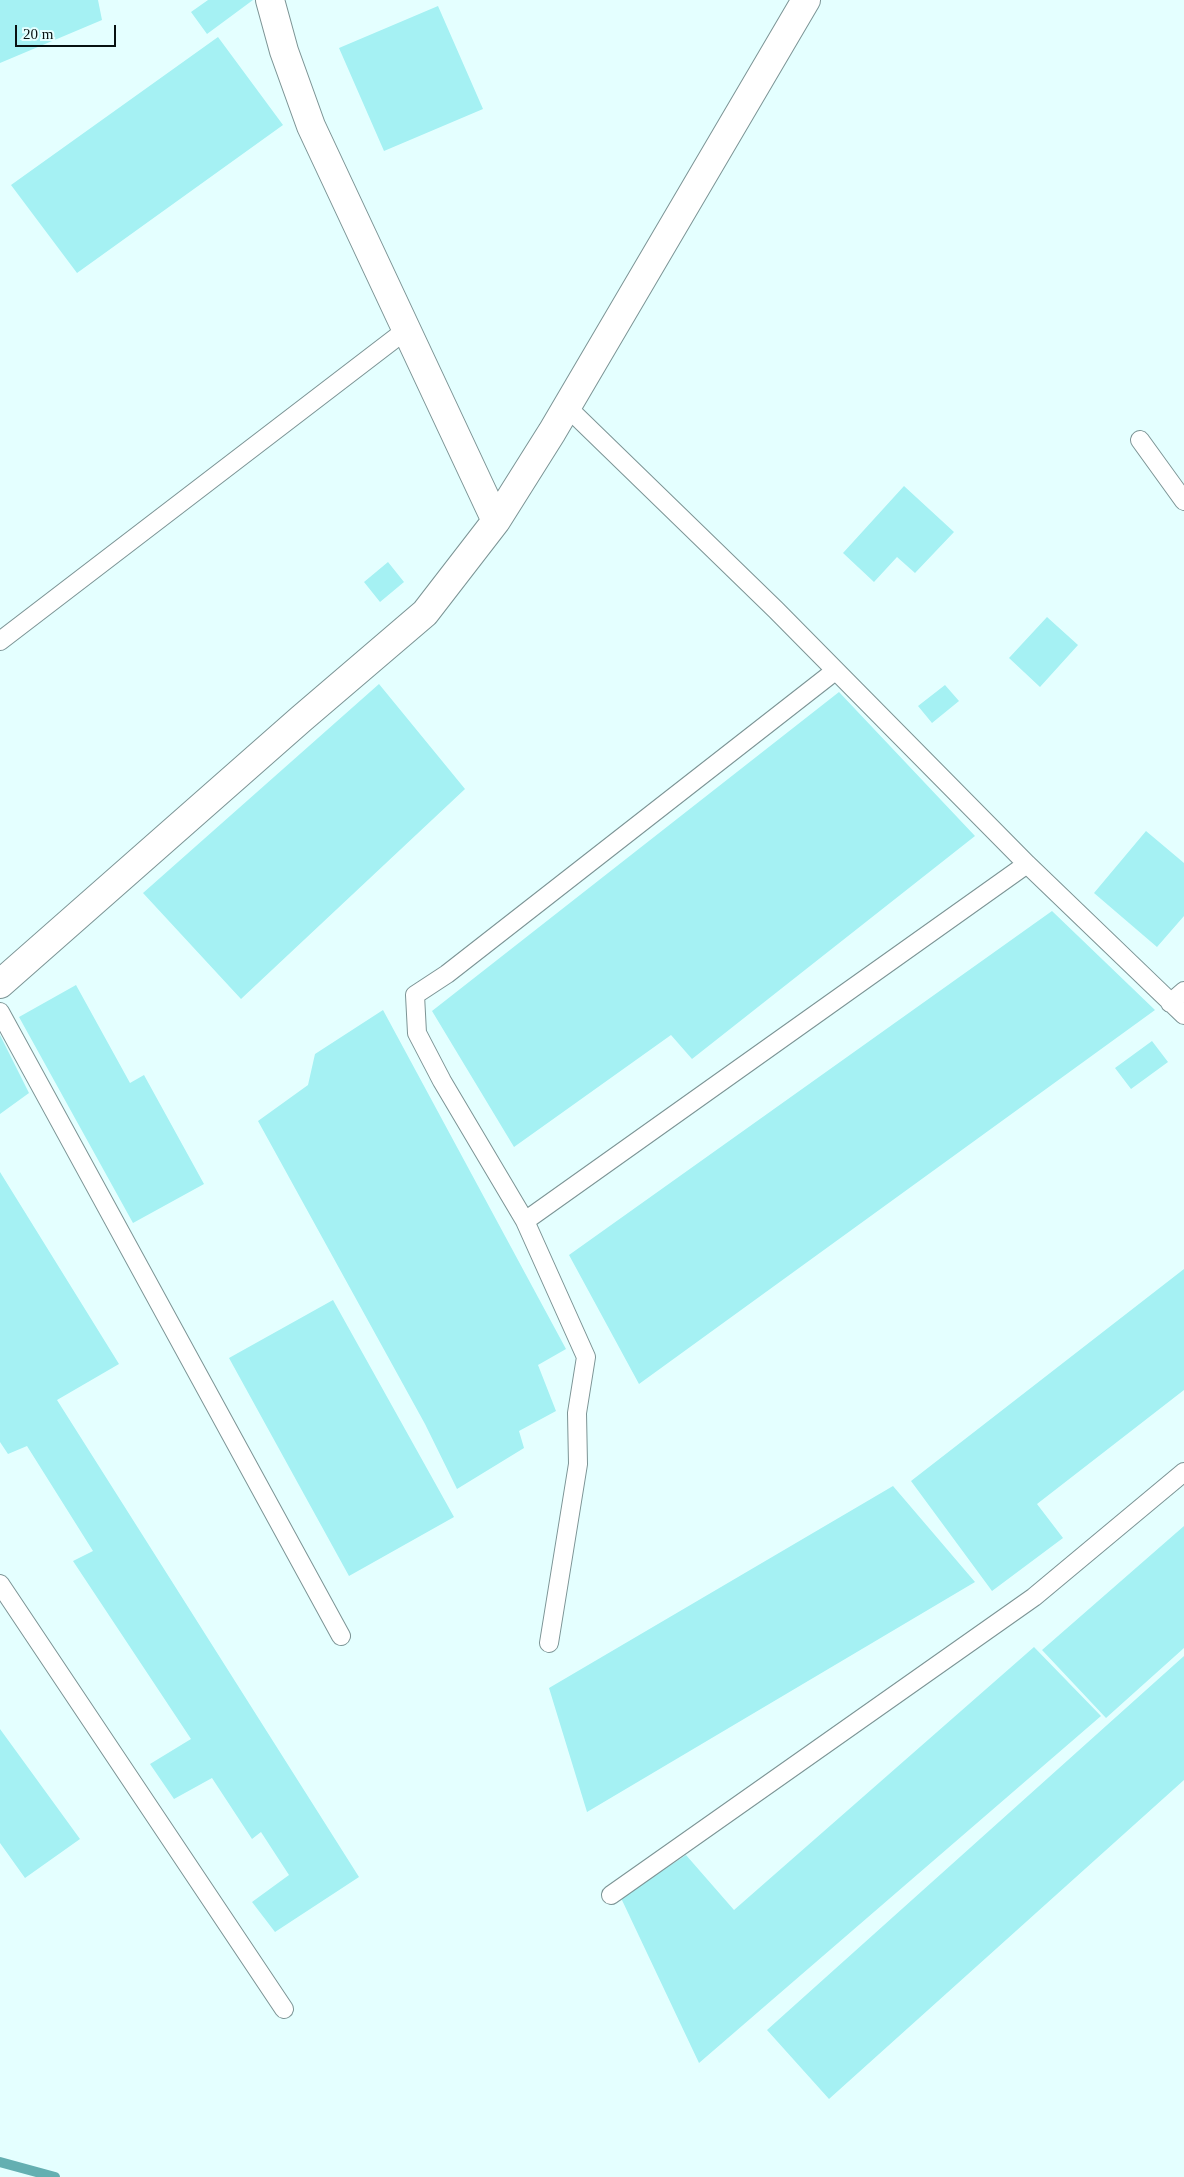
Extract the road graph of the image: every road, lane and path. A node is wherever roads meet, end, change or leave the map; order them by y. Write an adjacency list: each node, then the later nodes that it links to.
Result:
1 (270, 0): 3 (street)
2 (806, 0): 4 (street)
3 (406, 330): 7 (street); 8 (lane)
4 (567, 407): 7 (street); 9 (lane)
5 (1140, 440): 6 (lane)
6 (1184, 501)
7 (496, 521): 11 (street)
8 (0, 641)
9 (835, 671): 10 (lane); 16 (lane)
10 (1027, 864): 13 (lane); 16 (lane)
11 (0, 984)
12 (1184, 991): 13 (lane)
13 (1170, 1003): 15 (lane)
14 (0, 1012): 19 (lane)
15 (1184, 1015)
16 (525, 1221): 20 (lane)
17 (1184, 1472): 21 (lane)
18 (0, 1584): 22 (lane)
19 (341, 1636)
20 (549, 1643)
21 (611, 1895)
22 (284, 2009)

